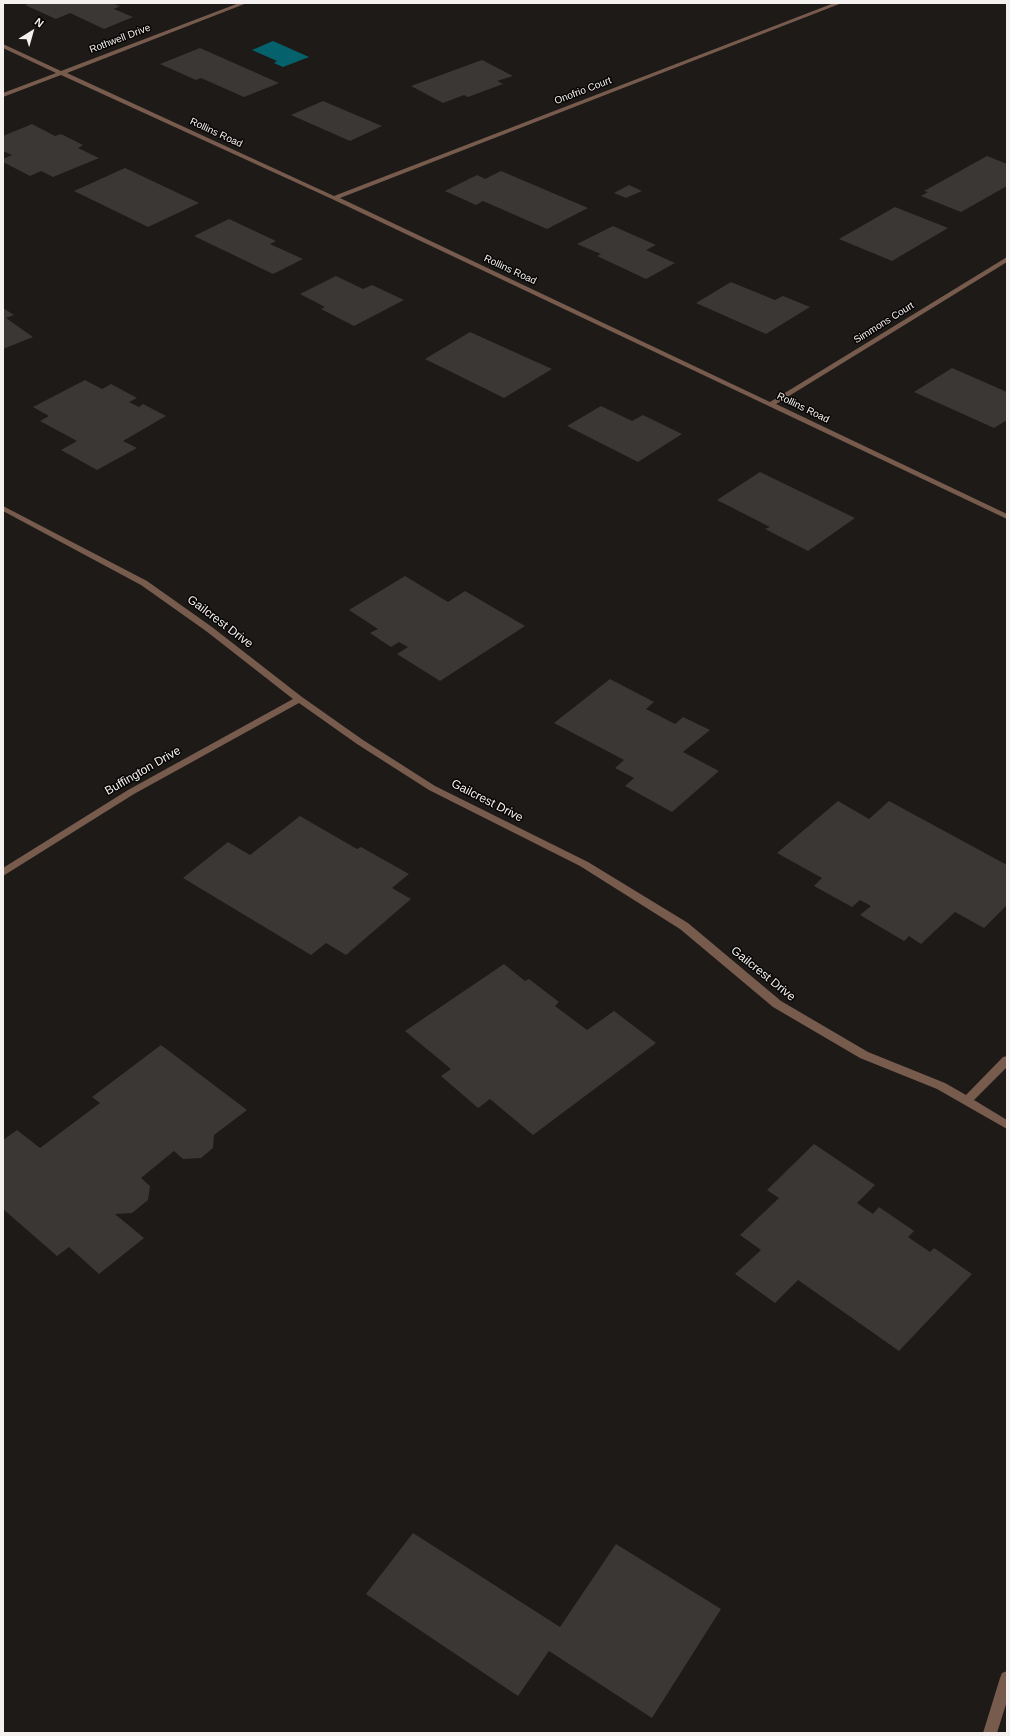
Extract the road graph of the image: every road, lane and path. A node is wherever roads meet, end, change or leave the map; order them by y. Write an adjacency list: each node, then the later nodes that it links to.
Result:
1 (244, 3): 4 (street, Rothwell Drive)
2 (839, 3): 6 (street, Onofrio Court)
3 (3, 46): 4 (street, Rollins Road)
4 (60, 73): 5 (street, Rothwell Drive); 6 (street, Rollins Road)
5 (3, 95)
6 (334, 198): 8 (street, Rollins Road)
7 (1007, 259): 8 (street, Simmons Court)
8 (771, 404): 10 (street, Rollins Road)
9 (3, 508): 11 (street, Gailcrest Drive)
10 (1007, 517)
11 (299, 699): 12 (street, Buffington Drive); 14 (street, Gailcrest Drive)
12 (3, 873)
13 (1007, 1060): 14 (street)
14 (967, 1101): 15 (street, Gailcrest Drive)
15 (1007, 1125)
16 (1007, 1678): 17 (street)
17 (990, 1733)

